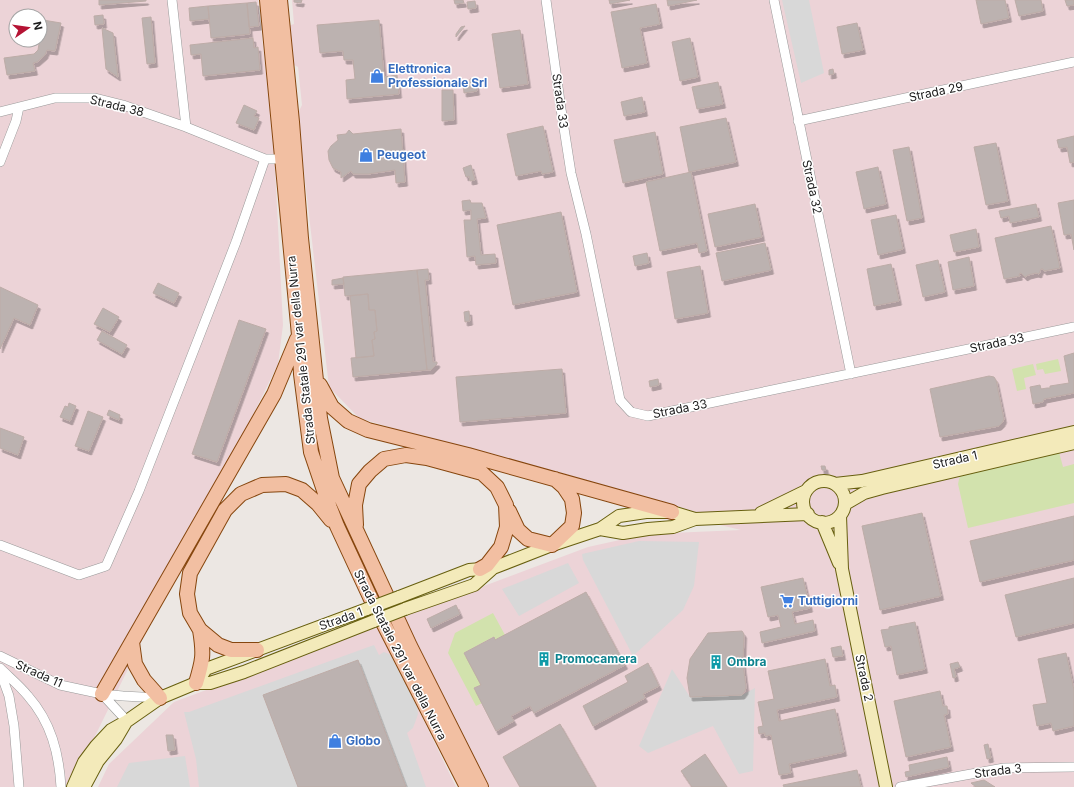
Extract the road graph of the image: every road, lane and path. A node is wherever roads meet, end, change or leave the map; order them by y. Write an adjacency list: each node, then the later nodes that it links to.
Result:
1 (172, 0): 10 (street)
2 (267, 0): 12 (main road, Strada Statale 291 var della Nurra)
3 (280, 0): 16 (main road, Strada Statale 291 var della Nurra)
4 (546, 0): 17 (street, Strada 33)
5 (774, 0): 9 (street, Strada 32)
6 (1074, 62): 9 (street, Strada 29)
7 (19, 107): 8 (street, Strada 38); 10 (street, Strada 38); 13 (street)
8 (0, 112)
9 (798, 121): 17 (street, Strada 32)
10 (186, 127): 11 (street, Strada 38)
11 (265, 159): 12 (street, Strada 38); 33 (street)
12 (282, 159): 15 (main road, Strada Statale 291 var della Nurra)
13 (0, 162)
14 (1074, 327): 17 (street, Strada 33)
15 (299, 335): 30 (main road, Strada Statale 291 var della Nurra); 38 (main road)
16 (315, 371): 20 (main road); 32 (main road, Strada Statale 291 var della Nurra)
17 (851, 374)
18 (1074, 432): 21 (street, Strada 1)
19 (1074, 443): 24 (street, Strada 1)
20 (554, 478): 25 (main road); 34 (main road)
21 (835, 484): 22 (street); 24 (street)
22 (806, 491): 26 (street); 27 (street, Strada 1)
23 (506, 505): 32 (main road); 34 (main road); 35 (main road)
24 (842, 510): 29 (street); 36 (street, Strada 2)
25 (672, 512): 28 (street, Strada 1); 31 (street, Strada 1)
26 (808, 514): 27 (street, Strada 1); 29 (street)
27 (756, 516): 28 (street, Strada 1)
28 (696, 519): 31 (street, Strada 1)
29 (822, 522): 36 (street, Strada 2)
30 (337, 526): 37 (main road); 51 (main road, Strada Statale 291 var della Nurra)
31 (600, 529): 34 (street, Strada 1)
32 (356, 532): 52 (main road, Strada Statale 291 var della Nurra)
33 (0, 545)
34 (552, 545): 35 (street, Strada 1)
35 (487, 569): 39 (street, Strada 1, bridge); 42 (street, Strada 1, bridge)
36 (842, 569): 53 (street, Strada 2)
37 (200, 630): 39 (main road); 42 (main road)
38 (132, 642): 43 (main road); 44 (main road)
39 (257, 650): 42 (street, Strada 1)
40 (0, 656): 43 (street, Strada 11)
41 (0, 669): 47 (street); 48 (street, Strada 11)
42 (196, 683): 44 (street, Strada 1)
43 (102, 694): 44 (street, Strada 11); 45 (street)
44 (160, 698): 45 (street, Strada 1)
45 (127, 721): 49 (street, Strada 1); 50 (street, Strada 1)
46 (1074, 767): 54 (street, Strada 3)
47 (19, 787)
48 (61, 787)
49 (72, 787)
50 (84, 787)
51 (467, 787)
52 (481, 787)
53 (886, 787)
54 (900, 787)

